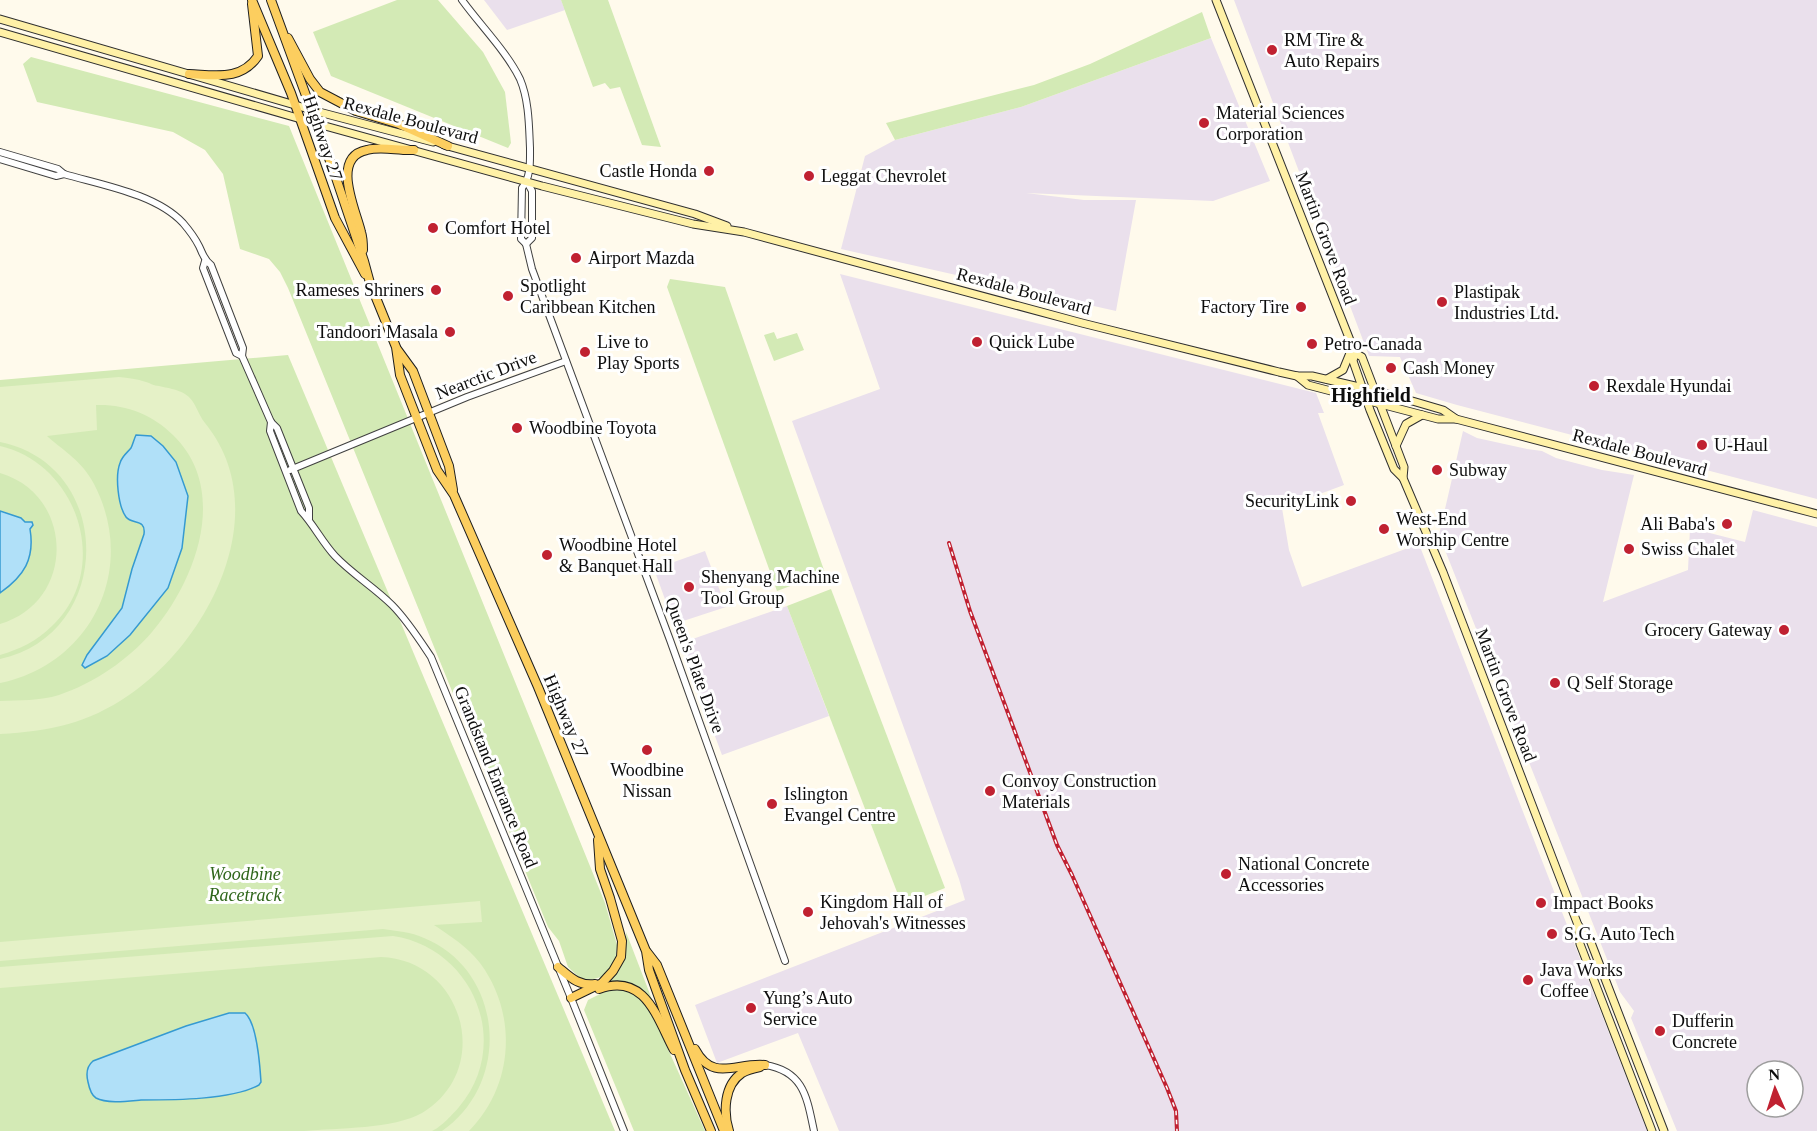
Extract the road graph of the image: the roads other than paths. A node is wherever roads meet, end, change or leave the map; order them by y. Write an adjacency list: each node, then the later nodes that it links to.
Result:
1 (252, 0): 8 (main road); 9 (main road, Highway 27)
2 (271, 0): 5 (main road, Highway 27)
3 (462, 0): 17 (street, Queen's Plate Drive)
4 (1216, 0): 25 (main road, Martin Grove Road)
5 (277, 17): 10 (main road, Highway 27); 13 (main road)
6 (0, 20): 8 (main road, Rexdale Boulevard)
7 (0, 32): 11 (main road, Rexdale Boulevard)
8 (189, 74): 9 (main road, Rexdale Boulevard)
9 (295, 104): 10 (main road, Rexdale Boulevard); 11 (main road, Highway 27)
10 (309, 109): 12 (main road, Highway 27); 13 (main road, Rexdale Boulevard)
11 (301, 119): 12 (main road, Rexdale Boulevard); 23 (main road, Highway 27)
12 (315, 123): 14 (main road, Rexdale Boulevard); 22 (main road, Highway 27)
13 (448, 146): 17 (main road, Rexdale Boulevard)
14 (414, 150): 19 (main road, Rexdale Boulevard); 22 (main road)
15 (0, 152): 18 (street)
16 (0, 159): 18 (street)
17 (530, 167): 19 (street, Queen's Plate Drive); 20 (main road, Rexdale Boulevard)
18 (64, 174): 37 (street)
19 (527, 182): 20 (main road, Rexdale Boulevard); 21 (street, Queen's Plate Drive); 21 (street, Queen's Plate Drive)
20 (744, 232): 27 (main road, Rexdale Boulevard)
21 (526, 244): 26 (street, Queen's Plate Drive)
22 (364, 261): 23 (main road, Highway 27)
23 (370, 283): 24 (main road, Highway 27)
24 (396, 347): 33 (main road, Highway 27); 35 (main road, Highway 27)
25 (1353, 351): 28 (main road); 29 (main road, Martin Grove Road); 30 (main road, Martin Grove Road)
26 (566, 361): 33 (street, Nearctic Drive); 48 (street, Queen's Plate Drive)
27 (1297, 376): 28 (main road, Rexdale Boulevard); 31 (main road, Rexdale Boulevard)
28 (1327, 380): 29 (main road, Rexdale Boulevard)
29 (1362, 388): 30 (main road, Rexdale Boulevard); 31 (main road, Martin Grove Road)
30 (1375, 391): 32 (main road, Martin Grove Road); 36 (main road, Rexdale Boulevard)
31 (1366, 399): 32 (main road, Rexdale Boulevard); 41 (main road, Martin Grove Road)
32 (1380, 403): 34 (main road, Rexdale Boulevard); 38 (main road, Martin Grove Road)
33 (429, 413): 35 (street, Nearctic Drive); 42 (main road, Highway 27)
34 (1423, 415): 36 (main road, Rexdale Boulevard); 38 (main road)
35 (417, 418): 39 (street, Nearctic Drive); 42 (main road, Highway 27)
36 (1456, 419): 43 (main road, Rexdale Boulevard)
37 (271, 422): 39 (street, Grandstand Entrance Road); 40 (street)
38 (1396, 446): 41 (main road, Martin Grove Road)
39 (293, 468): 40 (street, Nearctic Drive); 44 (street, Grandstand Entrance Road)
40 (286, 471): 44 (street)
41 (1403, 478): 46 (main road, Martin Grove Road)
42 (454, 495): 45 (main road, Highway 27)
43 (1817, 514)
44 (309, 519): 49 (street, Grandstand Entrance Road)
45 (598, 832): 47 (main road, Highway 27); 50 (main road)
46 (1578, 925): 61 (main road, Martin Grove Road); 62 (main road, Martin Grove Road)
47 (646, 951): 53 (main road, Highway 27); 55 (main road, Highway 27)
48 (785, 961)
49 (558, 967): 50 (main road); 52 (street, Grandstand Entrance Road)
50 (602, 983): 51 (main road)
51 (591, 988): 52 (main road); 55 (main road)
52 (571, 998): 56 (street, Grandstand Entrance Road)
53 (679, 1019): 54 (main road); 58 (main road, Highway 27)
54 (765, 1065): 59 (main road); 60 (street)
55 (685, 1070): 57 (main road, Highway 27)
56 (624, 1131)
57 (711, 1131)
58 (724, 1131)
59 (729, 1131)
60 (814, 1131)
61 (1652, 1131)
62 (1664, 1131)

